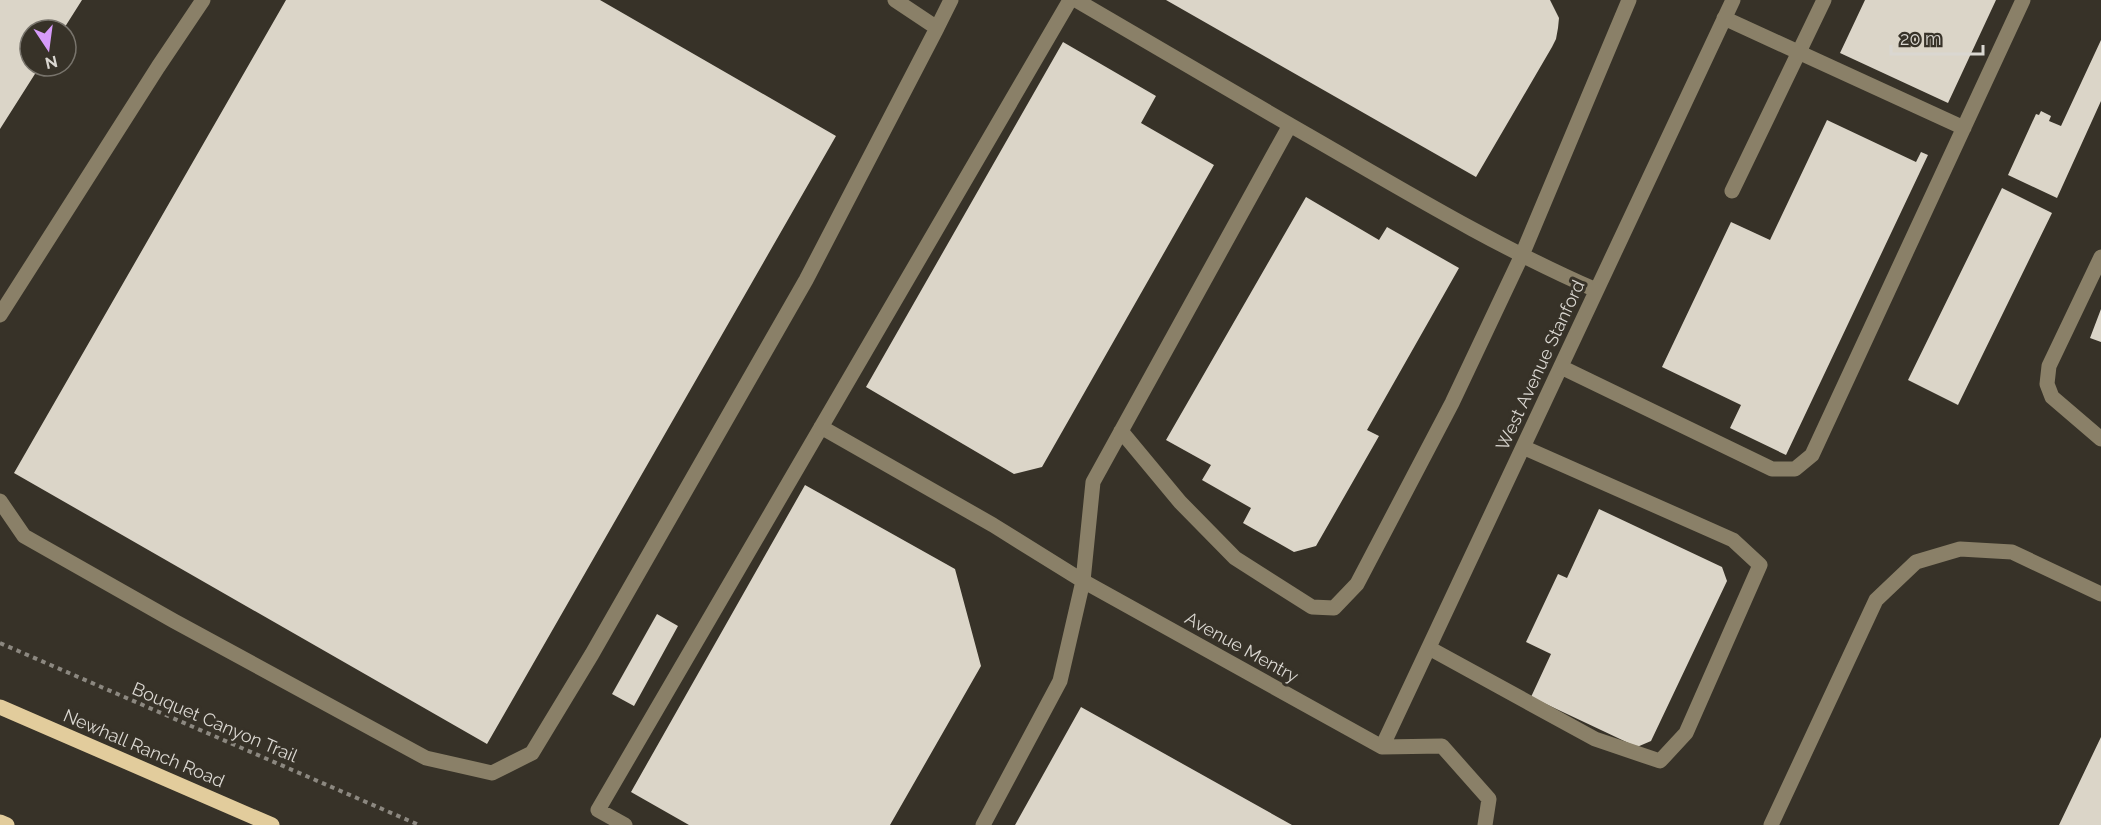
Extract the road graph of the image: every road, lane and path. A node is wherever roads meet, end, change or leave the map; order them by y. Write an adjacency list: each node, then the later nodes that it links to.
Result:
1 (203, 0): 19 (street)
2 (895, 0): 11 (street)
3 (951, 0): 11 (street)
4 (1070, 0): 21 (street)
5 (1076, 0): 13 (street)
6 (1629, 0): 16 (street)
7 (1733, 0): 10 (street, West Avenue Stanford)
8 (1824, 0): 12 (street)
9 (2023, 0): 14 (street)
10 (1724, 18): 12 (street); 18 (street, West Avenue Stanford)
11 (937, 28): 25 (street)
12 (1799, 52): 14 (street); 15 (street)
13 (1290, 125): 16 (street); 22 (street)
14 (1964, 128): 20 (street)
15 (1732, 191)
16 (1522, 255): 18 (street); 22 (street)
17 (2101, 257): 23 (street)
18 (1596, 290): 20 (street, West Avenue Stanford)
19 (0, 315)
20 (1561, 367): 24 (street, West Avenue Stanford)
21 (821, 427): 26 (street, Avenue Mentry); 36 (street)
22 (1121, 431): 26 (street)
23 (2101, 439)
24 (1523, 447): 29 (street, West Avenue Stanford); 29 (street)
25 (0, 501)
26 (1083, 581): 31 (street, Avenue Mentry); 37 (street)
27 (2101, 594): 39 (street)
28 (0, 644): 35 (path, Bouquet Canyon Trail)
29 (1429, 648): 31 (street, West Avenue Stanford)
30 (0, 707): 34 (main road, Newhall Ranch Road)
31 (1382, 747): 38 (street)
32 (0, 822): 33 (main road)
33 (7, 825)
34 (272, 825)
35 (419, 825)
36 (626, 825)
37 (983, 825)
38 (1485, 825)
39 (1771, 825)

